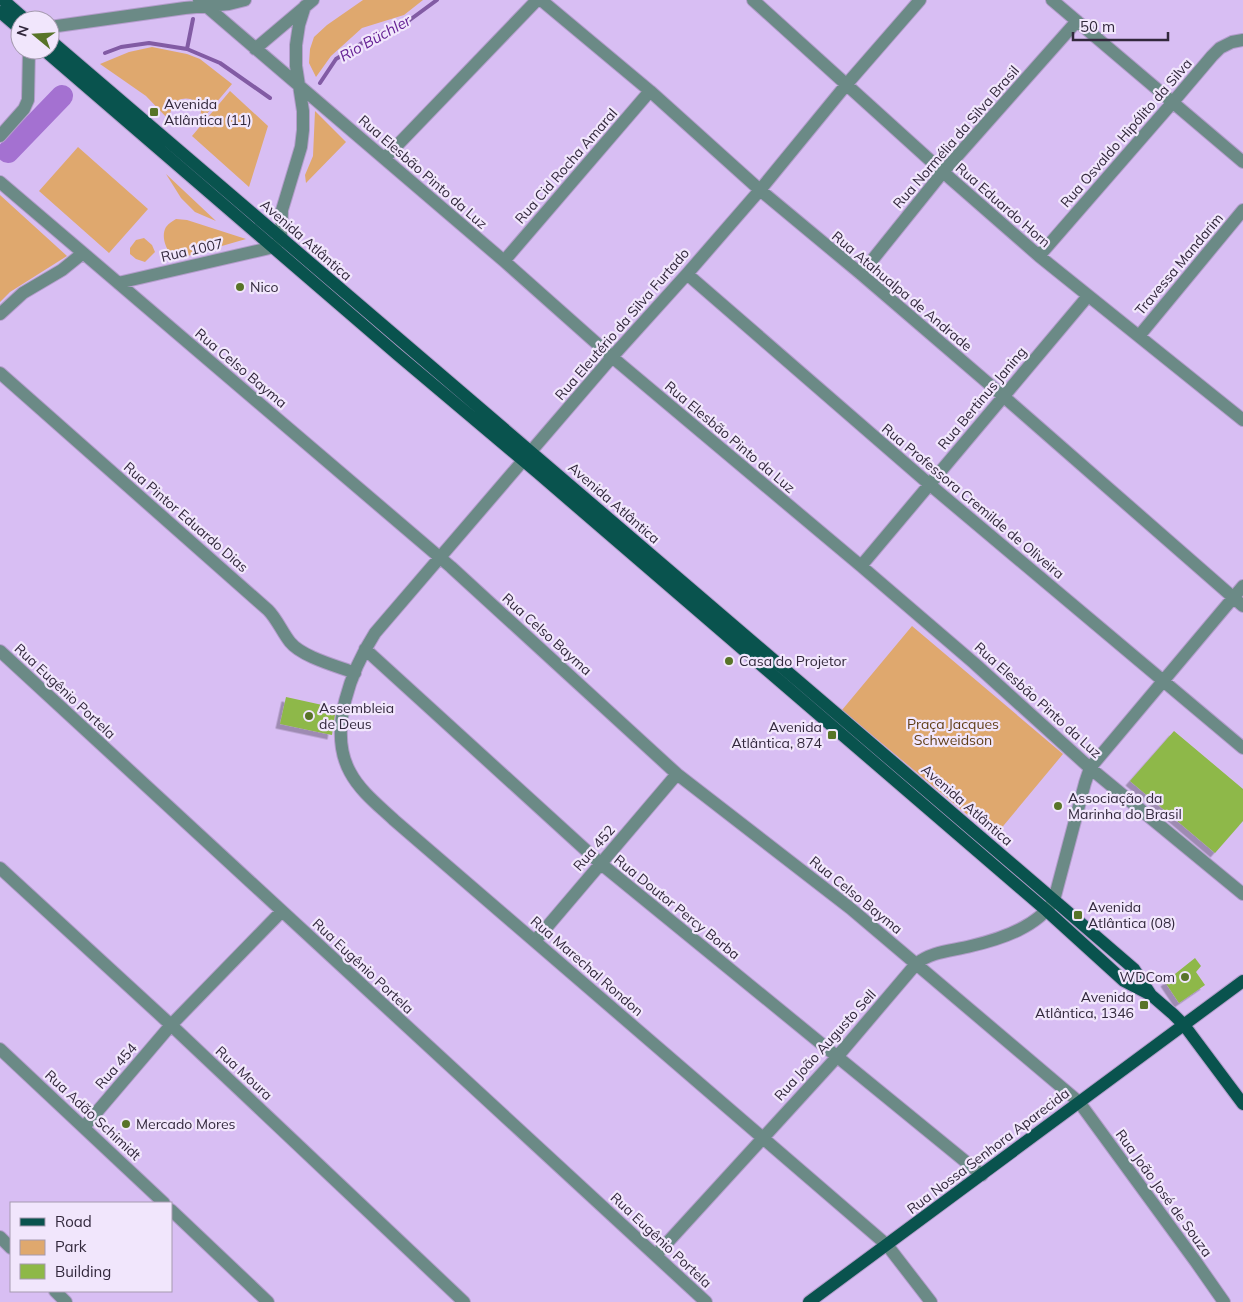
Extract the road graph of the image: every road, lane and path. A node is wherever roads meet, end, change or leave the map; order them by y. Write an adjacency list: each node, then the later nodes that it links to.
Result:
1 (3, 0): 10 (main road)
2 (245, 0): 7 (street)
3 (539, 0): 22 (street, Rua Atahualpa de Andrade); 25 (street)
4 (753, 0): 9 (street, Rua Eduardo Horn)
5 (920, 0): 21 (street, Rua Eleutério da Silva Furtado)
6 (1052, 0): 13 (street)
7 (202, 3): 14 (street); 17 (street, Rua Elesbão Pinto da Luz)
8 (309, 3): 17 (street); 20 (street)
9 (768, 5): 21 (street, Rua Eduardo Horn)
10 (14, 10)
11 (0, 12): 12 (main road)
12 (10, 20)
13 (1077, 20): 23 (street); 27 (street, Rua Normélia da Silva Brasil)
14 (60, 25)
15 (1243, 40): 23 (street, Rua Osvaldo Hipólito da Silva)
16 (60, 49): 31 (main road, Avenida Atlântica)
17 (255, 49): 20 (street, Rua Elesbão Pinto da Luz)
18 (28, 60): 24 (street)
19 (56, 60): 31 (main road, Avenida Atlântica)
20 (299, 86): 25 (street, Rua Elesbão Pinto da Luz); 31 (street)
21 (846, 86): 27 (street, Rua Eduardo Horn); 29 (street, Rua Eleutério da Silva Furtado)
22 (650, 91): 29 (street, Rua Atahualpa de Andrade); 34 (street, Rua Cid Rocha Amaral)
23 (1173, 102): 26 (street); 33 (street, Rua Osvaldo Hipólito da Silva)
24 (0, 136)
25 (385, 158): 34 (street, Rua Elesbão Pinto da Luz)
26 (1243, 162)
27 (943, 172): 33 (street, Rua Eduardo Horn); 36 (street, Rua Normélia da Silva Brasil)
28 (0, 182): 32 (street, Rua Celso Bayma)
29 (760, 190): 35 (street, Rua Eleutério da Silva Furtado); 36 (street, Rua Atahualpa de Andrade)
30 (1243, 210): 40 (street, Travessa Mandarim)
31 (278, 243): 37 (street, Rua 1007); 45 (main road, Avenida Atlântica)
32 (84, 253): 37 (street, Rua Celso Bayma); 39 (street)
33 (1039, 256): 38 (street, Rua Eduardo Horn)
34 (504, 261): 41 (street, Rua Elesbão Pinto da Luz)
35 (687, 274): 41 (street, Rua Eleutério da Silva Furtado); 46 (street, Rua Professora Cremilde de Oliveira)
36 (861, 274): 43 (street, Rua Atahualpa de Andrade)
37 (118, 282): 47 (street, Rua Celso Bayma)
38 (1088, 296): 40 (street, Rua Eduardo Horn); 43 (street, Rua Bertinus Janing)
39 (0, 314)
40 (1138, 336): 44 (street, Rua Eduardo Horn)
41 (612, 357): 45 (street, Rua Eleutério da Silva Furtado); 48 (street, Rua Elesbão Pinto da Luz)
42 (0, 373): 53 (street, Rua Pintor Eduardo Dias)
43 (1004, 396): 46 (street, Rua Bertinus Janing); 50 (street, Rua Atahualpa de Andrade)
44 (1241, 415)
45 (527, 456): 47 (street, Rua Eleutério da Silva Furtado); 61 (main road, Avenida Atlântica)
46 (929, 484): 48 (street, Rua Bertinus Janing); 54 (street, Rua Professora Cremilde de Oliveira)
47 (440, 557): 51 (street, Rua Eleutério da Silva Furtado); 57 (street, Rua Celso Bayma)
48 (861, 566): 56 (street, Rua Elesbão Pinto da Luz)
49 (1243, 586): 50 (street)
50 (1238, 602): 54 (street)
51 (365, 649): 53 (street, Rua Eleutério da Silva Furtado); 58 (street, Rua Doutor Percy Borba)
52 (0, 651): 62 (street, Rua Eugênio Portela)
53 (355, 673): 63 (street, Rua Marechal Rondon)
54 (1164, 681): 55 (street, Rua Professora Cremilde de Oliveira); 56 (street)
55 (1243, 748)
56 (1090, 768): 60 (street, Rua Elesbão Pinto da Luz); 61 (street)
57 (678, 774): 58 (street, Rua 452); 64 (street, Rua Celso Bayma)
58 (600, 863): 63 (street, Rua 452); 72 (street, Rua Doutor Percy Borba)
59 (0, 868): 69 (street, Rua Moura)
60 (1243, 894)
61 (1050, 906): 64 (street, Rua João Augusto Sell); 65 (main road, Avenida Atlântica); 66 (main road, Avenida Atlântica)
62 (282, 911): 69 (street, Rua 454); 83 (street, Rua Eugênio Portela)
63 (535, 941): 76 (street, Rua Marechal Rondon)
64 (916, 964): 72 (street, Rua João Augusto Sell); 73 (street, Rua Celso Bayma)
65 (1134, 969): 66 (main road); 68 (main road, Avenida Atlântica)
66 (1124, 981): 68 (main road, Avenida Atlântica)
67 (1243, 981): 70 (main road, Rua Nossa Senhora Aparecida)
68 (1151, 995): 70 (main road, Avenida Atlântica)
69 (171, 1025): 75 (street, Rua 454); 88 (street, Rua Moura)
70 (1184, 1025): 73 (main road, Rua Nossa Senhora Aparecida); 74 (main road, Avenida Atlântica)
71 (0, 1049): 75 (street, Rua Adão Schimidt)
72 (837, 1057): 76 (street, Rua João Augusto Sell); 77 (street, Rua Doutor Percy Borba)
73 (1079, 1102): 77 (main road, Rua Nossa Senhora Aparecida); 91 (street, Rua João José de Souza)
74 (1243, 1104)
75 (84, 1127): 78 (street, Rua Adão Schimidt)
76 (762, 1138): 81 (street, Rua Marechal Rondon); 83 (street, Rua João Augusto Sell)
77 (982, 1175): 81 (main road, Rua Nossa Senhora Aparecida)
78 (163, 1202)
79 (172, 1211): 87 (street)
80 (0, 1237): 82 (street)
81 (886, 1245): 85 (main road, Rua Nossa Senhora Aparecida); 90 (street, Rua Marechal Rondon)
82 (10, 1247)
83 (656, 1256): 89 (street, Rua Eugênio Portela)
84 (56, 1292): 86 (street)
85 (815, 1300)
86 (66, 1302)
87 (268, 1302)
88 (464, 1302)
89 (706, 1302)
90 (931, 1302)
91 (1224, 1302)

